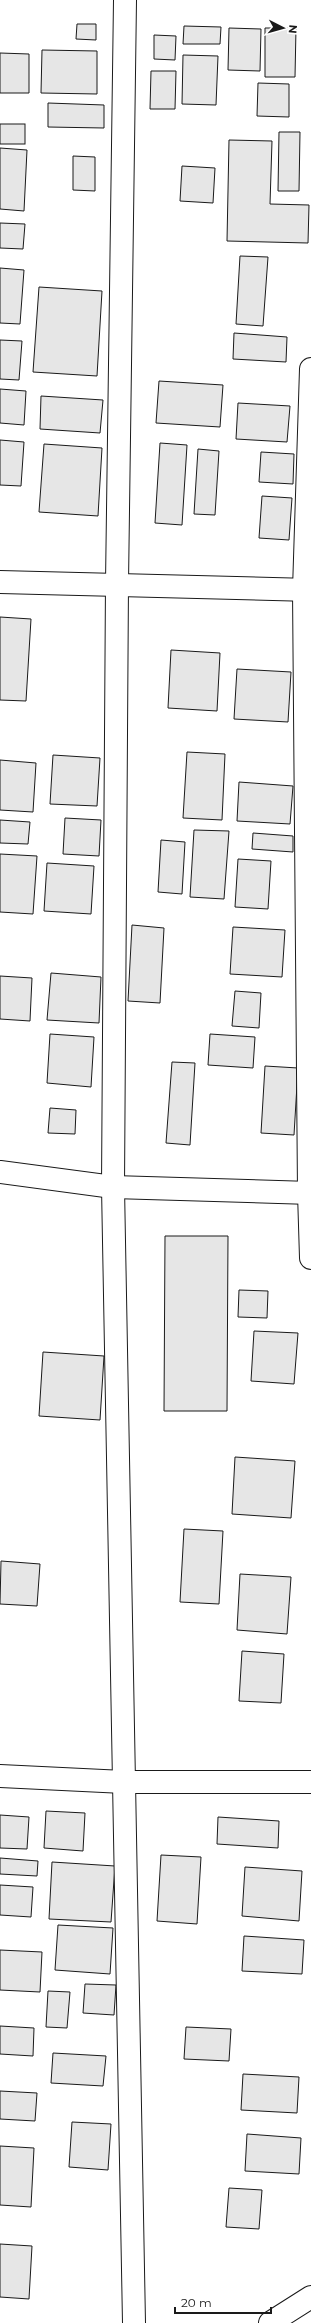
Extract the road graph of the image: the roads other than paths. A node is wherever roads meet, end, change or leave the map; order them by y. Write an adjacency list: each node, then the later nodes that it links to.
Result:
1 (125, 0): 4 (street)
2 (311, 369): 5 (street)
3 (0, 582): 4 (street)
4 (117, 583): 5 (street); 7 (street)
5 (308, 590): 8 (street)
6 (0, 1172): 7 (street)
7 (113, 1187): 8 (street); 11 (street)
8 (310, 1193): 9 (street)
9 (311, 1258)
10 (0, 1776): 11 (street)
11 (124, 1782): 12 (street); 14 (street)
12 (311, 1782)
13 (311, 2297): 15 (street)
14 (134, 2323)
15 (270, 2323)

